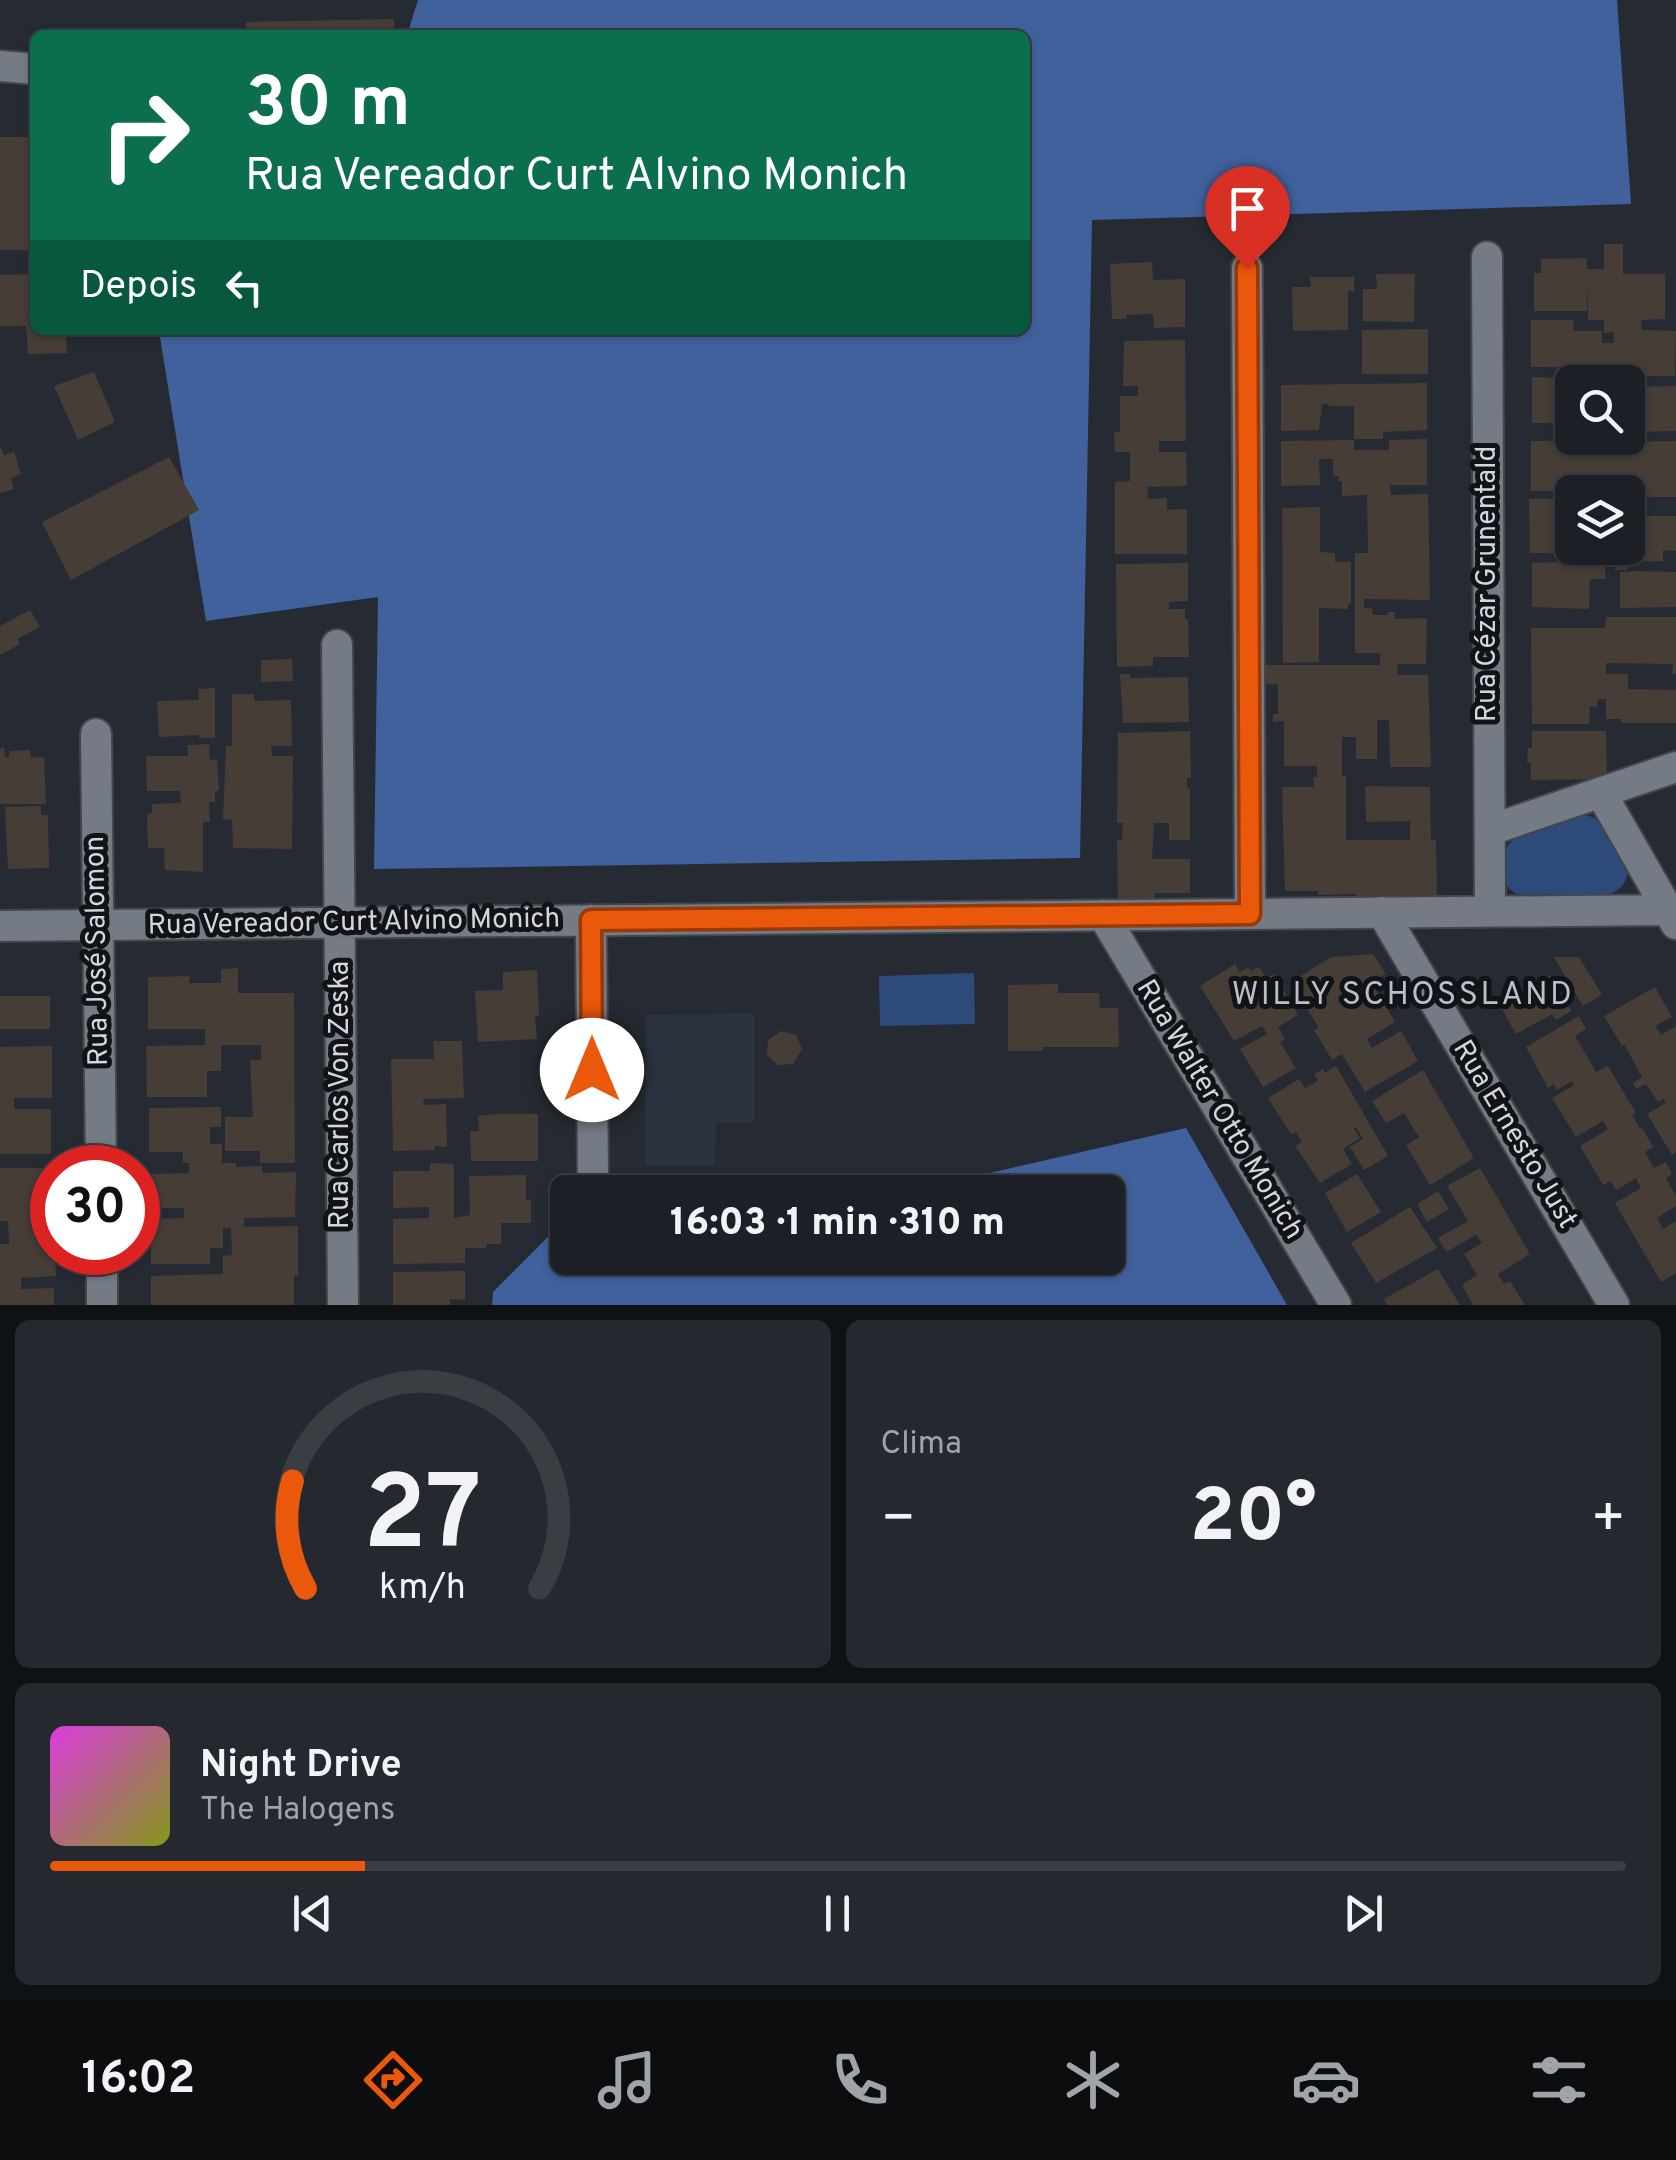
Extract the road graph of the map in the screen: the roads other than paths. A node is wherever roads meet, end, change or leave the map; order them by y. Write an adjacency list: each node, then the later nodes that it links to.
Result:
1 (0, 66): 2 (street)
2 (30, 69)
3 (1487, 257): 9 (street, Rua Cézar Grunentald)
4 (1247, 268): 12 (street)
5 (337, 646): 16 (street, Rua Carlos Von Zeska)
6 (96, 734): 17 (street, Rua José Salomon)
7 (1676, 767): 8 (street)
8 (1600, 792): 9 (street); 14 (street)
9 (1490, 830): 11 (street, Rua Cézar Grunentald)
10 (1382, 912): 11 (street, Rua Vereador Curt Alvino Monich); 12 (street, Rua Vereador Curt Alvino Monich); 25 (street, Rua Ernesto Just)
11 (1490, 912): 14 (street, Rua Vereador Curt Alvino Monich)
12 (1250, 914): 13 (street, Rua Vereador Curt Alvino Monich)
13 (1102, 915): 15 (street, Rua Vereador Curt Alvino Monich); 24 (street, Rua Walter Otto Monich)
14 (1672, 917)
15 (591, 920): 16 (street, Rua Vereador Curt Alvino Monich); 20 (street)
16 (340, 922): 17 (street, Rua Vereador Curt Alvino Monich); 23 (street, Rua Carlos Von Zeska)
17 (98, 925): 18 (street, Rua Vereador Curt Alvino Monich); 19 (street, Rua José Salomon)
18 (0, 926)
19 (101, 1145)
20 (593, 1175)
21 (102, 1275): 22 (street)
22 (102, 1305)
23 (342, 1305)
24 (1336, 1305)
25 (1614, 1305)

